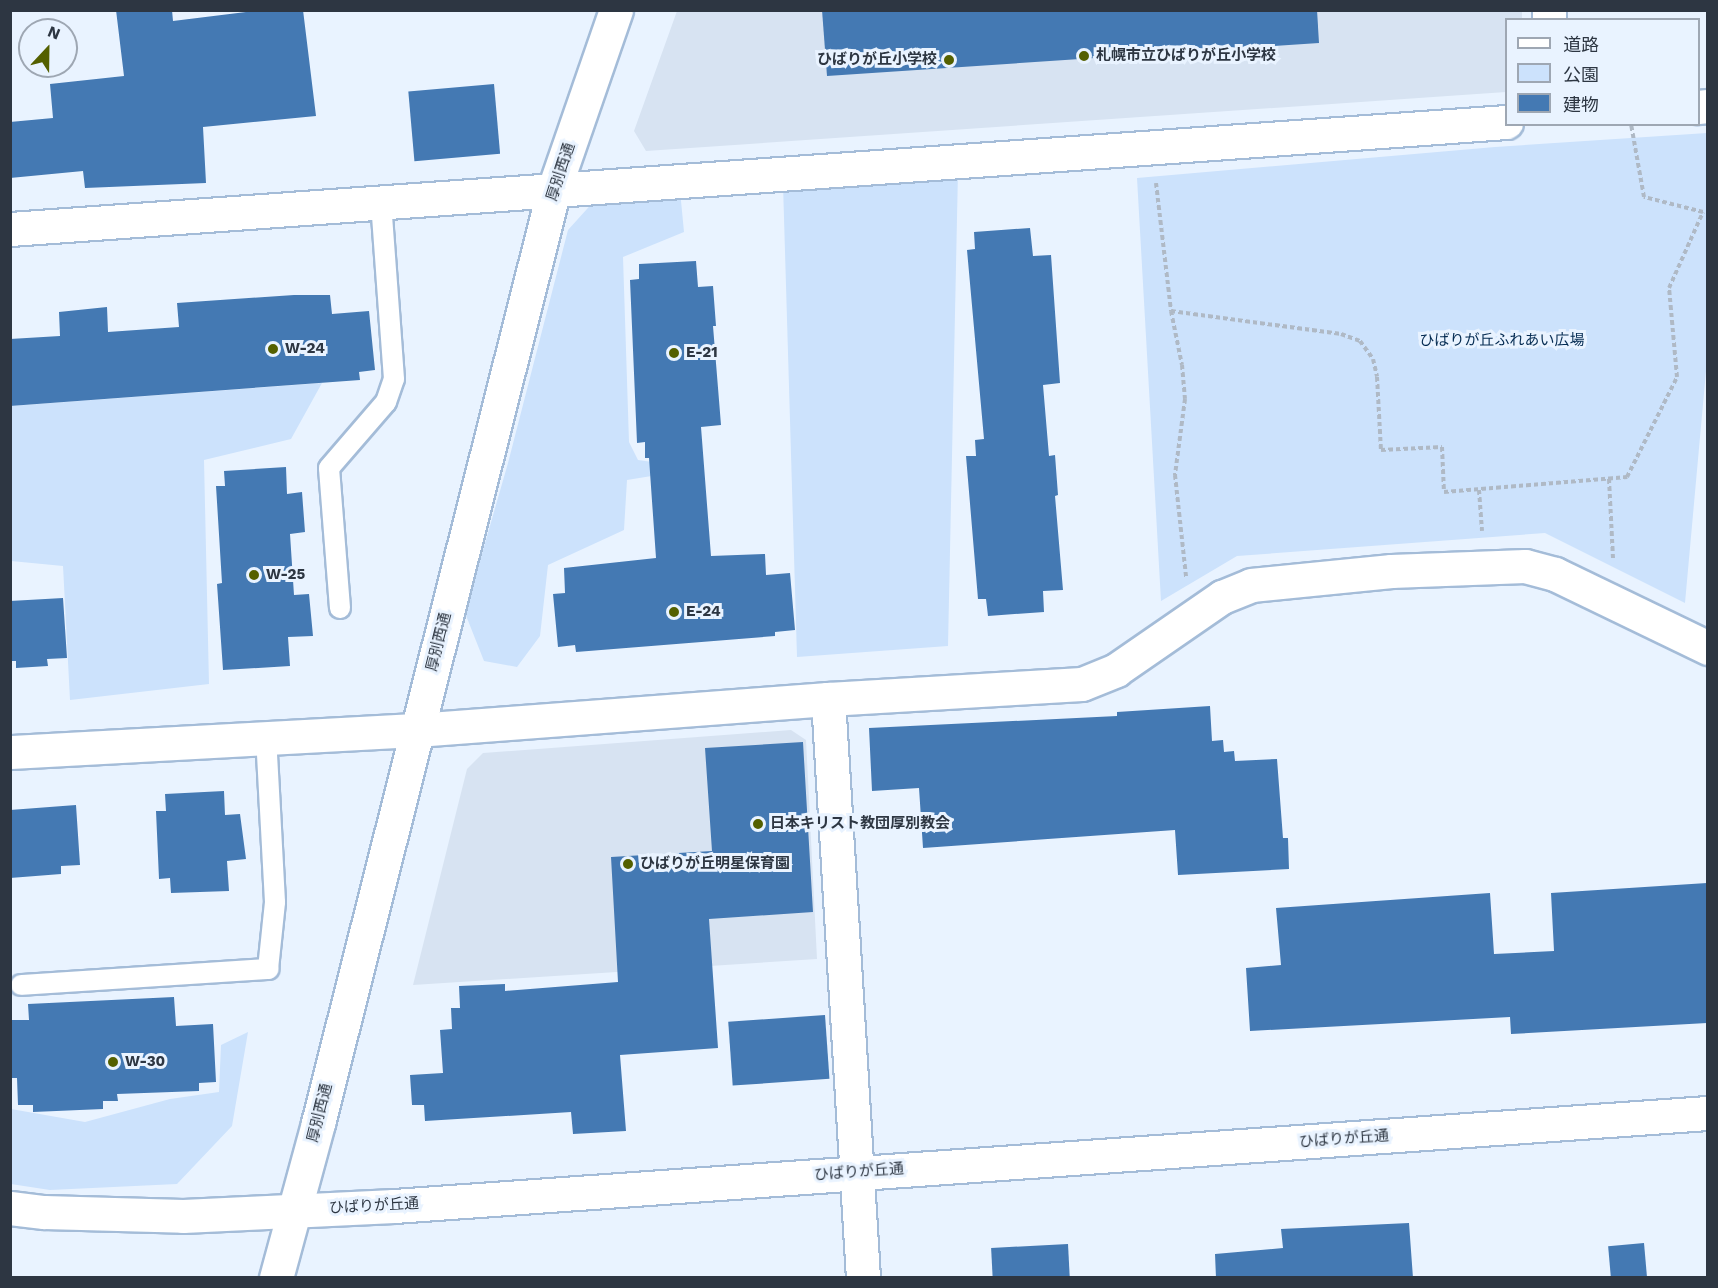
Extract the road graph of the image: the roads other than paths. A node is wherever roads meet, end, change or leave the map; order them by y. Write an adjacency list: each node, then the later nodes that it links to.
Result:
1 (616, 10): 3 (street, 厚別西通)
2 (1505, 122): 3 (street)
3 (554, 189): 4 (street); 9 (street, 厚別西通)
4 (381, 201): 5 (street); 6 (lane)
5 (10, 229)
6 (340, 608)
7 (1707, 648): 8 (street)
8 (828, 699): 9 (street); 14 (street)
9 (416, 730): 10 (street); 16 (street, 厚別西通)
10 (266, 737): 11 (street); 12 (lane)
11 (10, 752)
12 (21, 985)
13 (1707, 1113): 14 (street, ひばりが丘通)
14 (857, 1172): 16 (street, ひばりが丘通); 18 (street)
15 (10, 1208): 16 (street, ひばりが丘通)
16 (294, 1209): 17 (street, 厚別西通)
17 (276, 1278)
18 (863, 1278)

